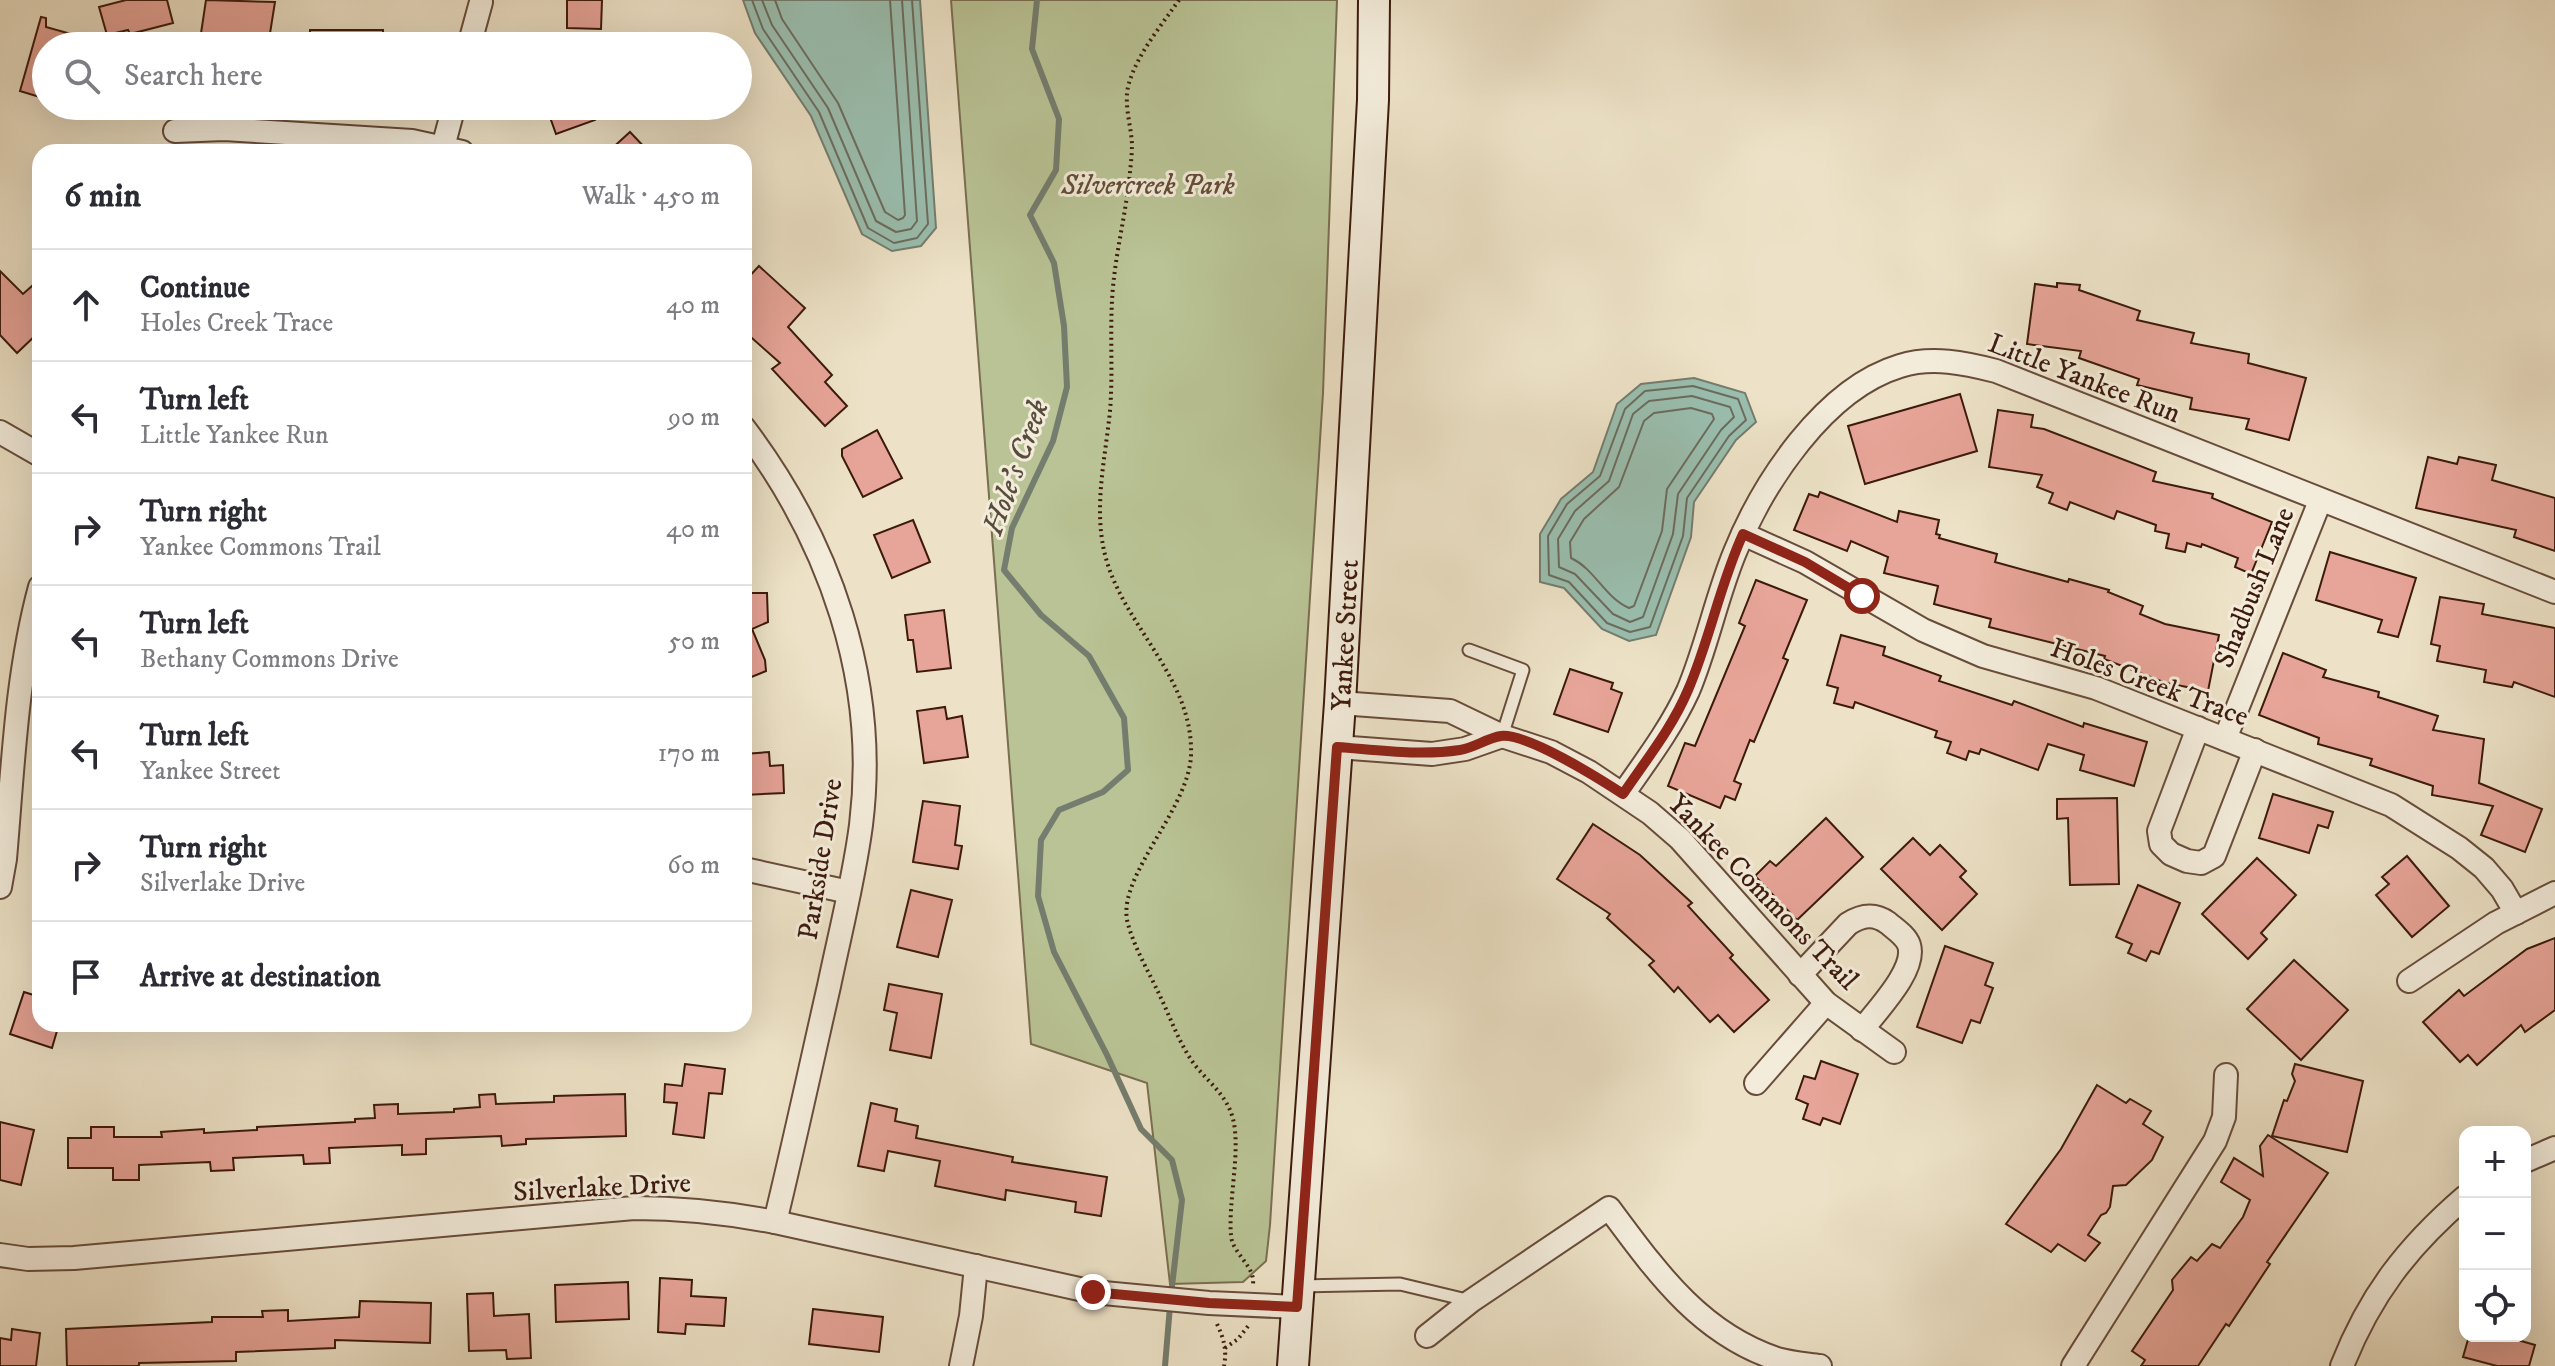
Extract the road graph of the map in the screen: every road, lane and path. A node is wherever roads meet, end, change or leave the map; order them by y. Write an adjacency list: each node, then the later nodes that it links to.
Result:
1 (1179, 0): 44 (path)
2 (1374, 0): 17 (street, Yankee Street)
3 (481, 2): 4 (street)
4 (473, 32)
5 (454, 120): 8 (street)
6 (175, 131): 7 (street)
7 (427, 144)
8 (453, 144)
9 (0, 432): 11 (street)
10 (752, 440): 26 (street, Parkside Drive)
11 (32, 450)
12 (2320, 501): 13 (street, Little Yankee Run); 14 (street, Little Yankee Run); 20 (street, Shadbush Lane)
13 (1743, 534): 18 (street, Holes Creek Trace); 23 (street, Little Yankee Run)
14 (2555, 592)
15 (32, 616): 25 (street)
16 (1469, 650): 19 (lane)
17 (1340, 703): 19 (street, Yankee Commons Trail); 21 (street, Yankee Street)
18 (2198, 728): 20 (street, Holes Creek Trace); 22 (street)
19 (1502, 736): 21 (street); 23 (street, Yankee Commons Trail)
20 (2225, 739): 22 (street, Holes Creek Trace)
21 (1337, 747): 42 (street, Yankee Street)
22 (2255, 750): 28 (street, Holes Creek Trace)
23 (1623, 794): 29 (street, Yankee Commons Trail)
24 (752, 871): 26 (street)
25 (0, 887)
26 (849, 892): 39 (street, Parkside Drive)
27 (2555, 893): 28 (street)
28 (2516, 913): 30 (street)
29 (1800, 975): 31 (street, Yankee Commons Trail); 32 (street)
30 (2409, 981)
31 (1826, 1003): 32 (street, Yankee Commons Trail); 35 (street)
32 (1862, 1030): 33 (street, Yankee Commons Trail)
33 (1894, 1052)
34 (2226, 1075): 52 (street)
35 (1756, 1083)
36 (2555, 1148): 37 (street)
37 (2531, 1158)
38 (2464, 1198): 53 (street)
39 (775, 1222): 40 (street, Silverlake Drive); 41 (street, Silverlake Drive)
40 (0, 1255)
41 (976, 1266): 45 (street, Silverlake Drive); 48 (street)
42 (1297, 1297): 43 (lane); 44 (street, Silverlake Drive); 50 (street, Yankee Street)
43 (1471, 1301): 46 (street); 51 (street)
44 (1251, 1305): 45 (street, Silverlake Drive); 47 (path)
45 (1203, 1310): 47 (path)
46 (1427, 1336)
47 (1225, 1348): 49 (path)
48 (961, 1366)
49 (1224, 1366)
50 (1293, 1366)
51 (1820, 1366)
52 (2073, 1366)
53 (2342, 1366)

